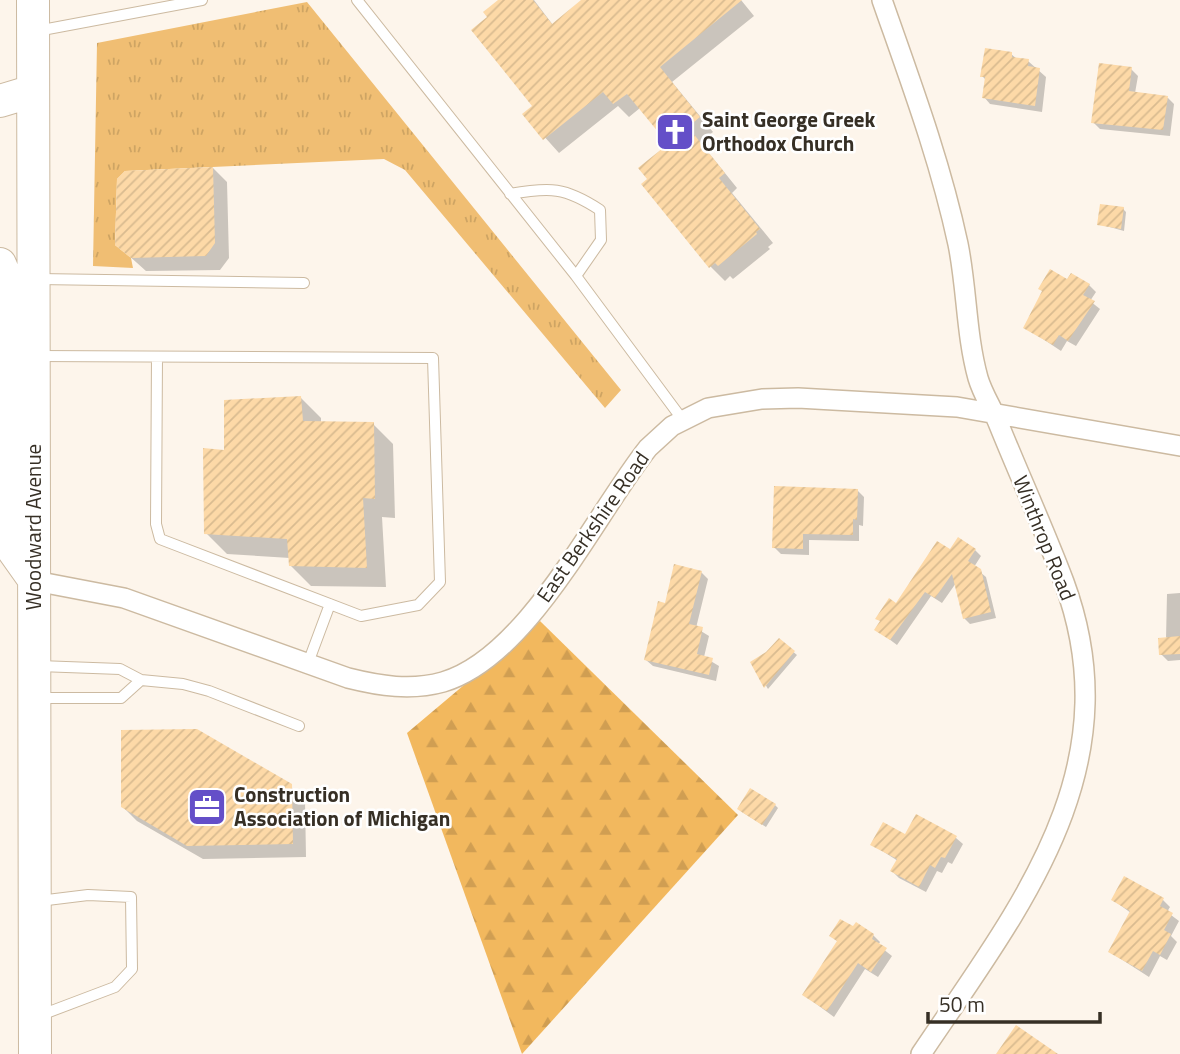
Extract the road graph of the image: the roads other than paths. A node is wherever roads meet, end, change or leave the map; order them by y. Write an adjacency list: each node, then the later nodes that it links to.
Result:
1 (33, 0): 5 (main road)
2 (201, 0): 5 (lane)
3 (357, 0): 8 (lane)
4 (882, 0): 14 (street, Winthrop Road)
5 (33, 32): 6 (main road)
6 (33, 91): 7 (main road); 9 (main road)
7 (0, 101)
8 (510, 194): 10 (lane); 10 (lane)
9 (13, 274): 11 (lane); 12 (main road, Woodward Avenue)
10 (576, 276): 15 (lane)
11 (304, 283)
12 (21, 355): 13 (lane); 17 (main road, Woodward Avenue)
13 (157, 357): 18 (lane); 18 (lane)
14 (994, 413): 15 (street, East Berkshire Road); 16 (street, East Berkshire Road); 27 (street, Winthrop Road)
15 (682, 419): 19 (street, East Berkshire Road)
16 (1180, 446)
17 (35, 581): 19 (street, East Berkshire Road); 20 (main road, Woodward Avenue)
18 (330, 604): 19 (lane)
19 (308, 663)
20 (35, 666): 21 (lane); 22 (main road, Woodward Avenue)
21 (141, 680): 22 (lane); 23 (lane)
22 (34, 698): 24 (main road, Woodward Avenue)
23 (299, 726)
24 (34, 902): 25 (main road, Woodward Avenue); 25 (lane)
25 (34, 1018): 26 (main road, Woodward Avenue)
26 (35, 1054)
27 (921, 1054)

